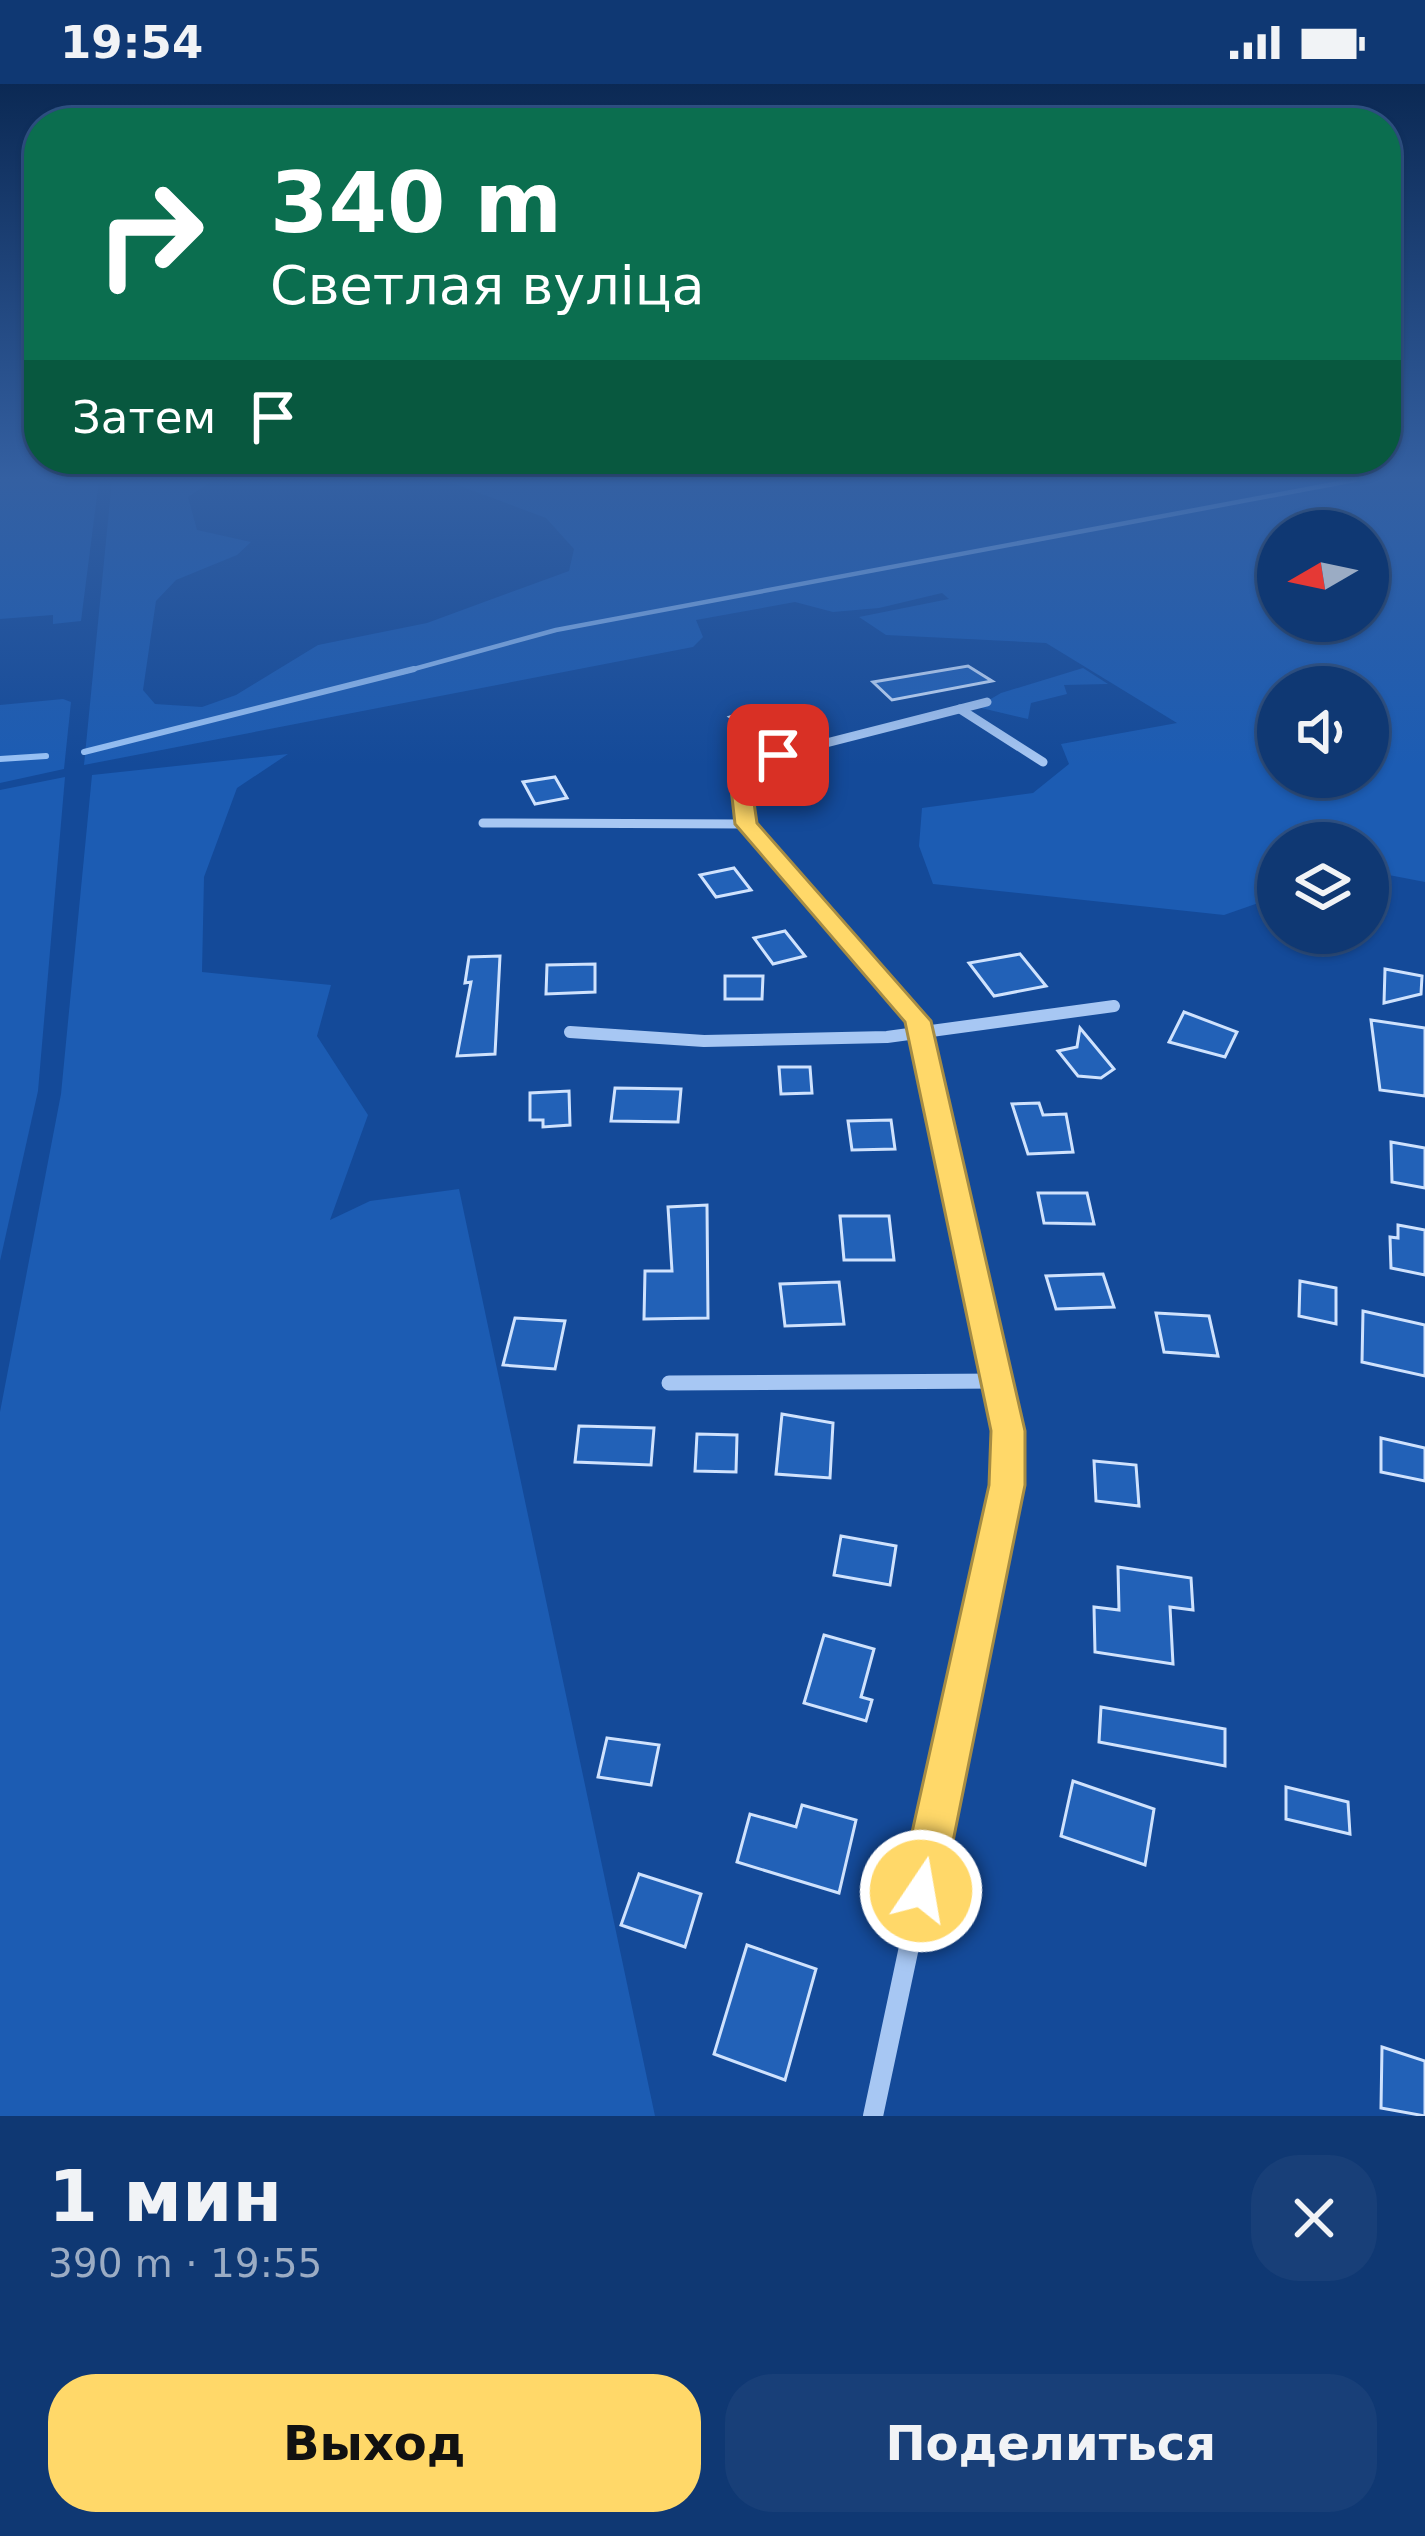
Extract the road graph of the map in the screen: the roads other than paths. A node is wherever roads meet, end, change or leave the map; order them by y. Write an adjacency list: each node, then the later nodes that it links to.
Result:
1 (987, 702): 2 (street)
2 (960, 709): 3 (street); 5 (street)
3 (1043, 762)
4 (483, 823): 5 (street)
5 (746, 824): 8 (street)
6 (1114, 1006): 8 (street)
7 (570, 1031): 8 (street)
8 (923, 1035): 9 (street)
9 (1001, 1381): 10 (street); 11 (street)
10 (669, 1383)
11 (873, 2116)

